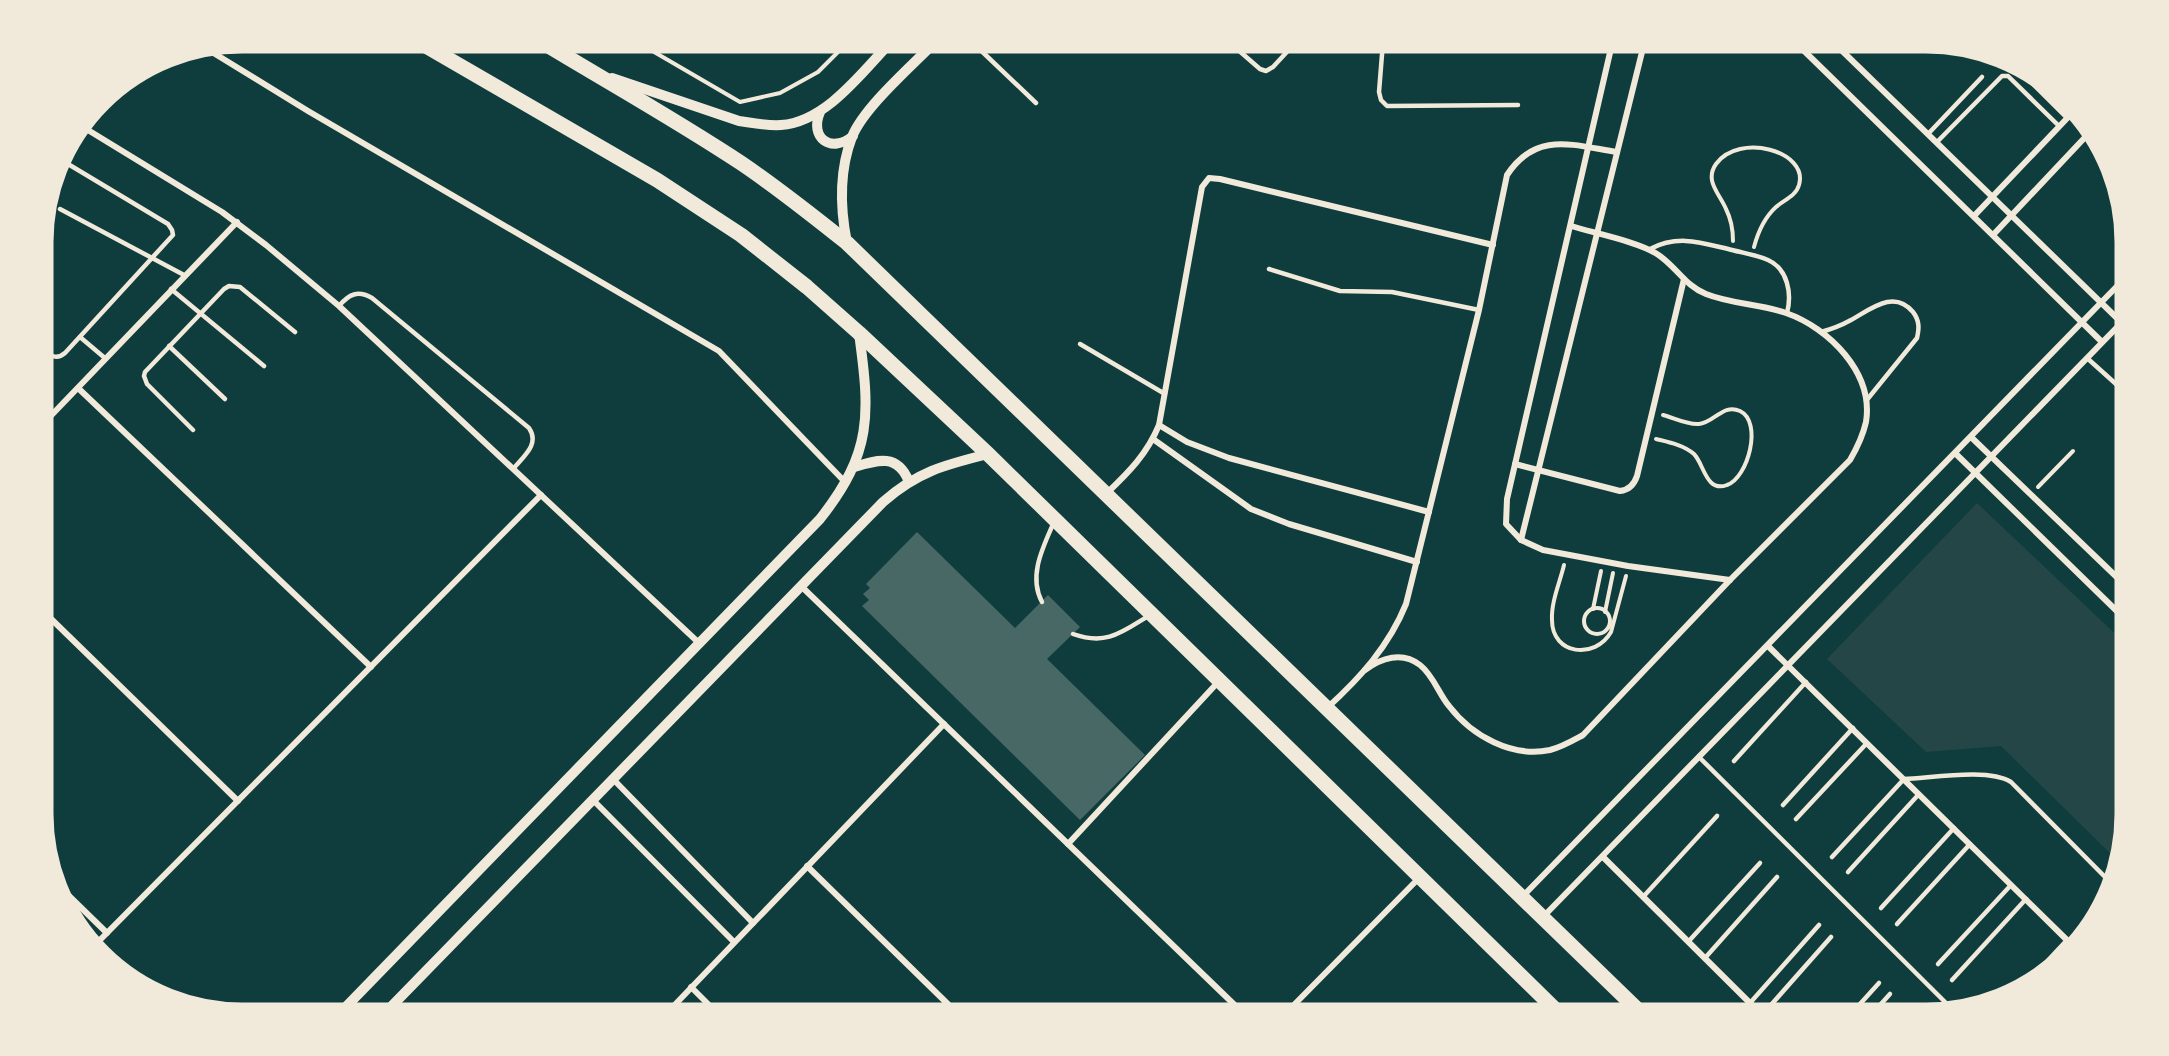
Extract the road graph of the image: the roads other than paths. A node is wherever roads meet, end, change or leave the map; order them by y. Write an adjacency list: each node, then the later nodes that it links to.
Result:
1 (436, 52): 57 (main road)
2 (558, 52): 14 (main road)
3 (881, 52): 19 (street)
4 (925, 52): 24 (street)
5 (982, 52): 17 (lane)
6 (1240, 52): 7 (lane)
7 (1287, 52)
8 (1382, 52): 18 (lane)
9 (1610, 52): 27 (street)
10 (1642, 52): 28 (street)
11 (1805, 52): 33 (street)
12 (1843, 52): 23 (street)
13 (216, 54): 85 (street)
14 (589, 71): 19 (street); 38 (main road)
15 (1982, 77): 23 (lane)
16 (2039, 90): 20 (lane)
17 (1036, 103)
18 (1518, 105)
19 (820, 112): 24 (street)
20 (2067, 118): 21 (street)
21 (2060, 126): 26 (lane); 30 (street)
22 (89, 132): 34 (street)
23 (1928, 134): 26 (street)
24 (852, 136): 38 (street)
25 (2084, 138): 32 (street)
26 (1937, 142): 30 (street)
27 (1589, 148): 28 (street); 35 (street); 39 (street)
28 (1617, 152): 36 (street)
29 (69, 165): 41 (lane)
30 (1993, 196): 32 (street); 33 (street)
31 (60, 209): 41 (lane)
32 (2012, 215): 37 (street); 47 (street)
33 (1974, 216): 37 (street)
34 (237, 222): 43 (street); 48 (street)
35 (1571, 226): 36 (street); 79 (street)
36 (1597, 234): 40 (street); 82 (street)
37 (1993, 235): 53 (street)
38 (847, 243): 86 (main road)
39 (1493, 245): 49 (street); 68 (street)
40 (1650, 249): 44 (street); 50 (lane)
41 (153, 259): 43 (lane); 58 (lane)
42 (1269, 269): 49 (lane)
43 (184, 275): 46 (street)
44 (1684, 279): 50 (street); 82 (street)
45 (2116, 288): 47 (street)
46 (171, 289): 51 (lane); 64 (street)
47 (2101, 303): 52 (street); 53 (street)
48 (339, 306): 81 (street); 81 (lane)
49 (1479, 310): 88 (street)
50 (1786, 313): 56 (street)
51 (200, 314): 55 (lane); 61 (lane); 65 (lane)
52 (2116, 314)
53 (2082, 322): 59 (street); 74 (street)
54 (2116, 328): 59 (street)
55 (295, 332)
56 (1821, 332): 70 (street); 70 (lane)
57 (860, 333): 77 (main road); 80 (street)
58 (80, 337): 62 (lane); 64 (lane)
59 (2102, 342): 63 (street)
60 (1080, 344): 68 (lane)
61 (169, 346): 69 (lane); 73 (lane)
62 (53, 357)
63 (2087, 358): 66 (lane); 78 (street)
64 (106, 359): 67 (street)
65 (264, 366)
66 (2116, 384)
67 (78, 388): 71 (street); 103 (street)
68 (1166, 394): 72 (street)
69 (225, 399)
70 (1866, 401): 93 (street)
71 (53, 414)
72 (1159, 425): 75 (street); 88 (street)
73 (193, 430)
74 (1971, 437): 76 (street); 78 (street)
75 (1153, 439): 86 (street); 91 (street)
76 (1955, 453): 83 (street); 101 (street)
77 (988, 454): 84 (street); 89 (main road)
78 (1991, 456): 83 (street); 92 (street)
79 (1515, 464): 82 (street); 90 (street)
80 (854, 467): 84 (street); 85 (street)
81 (513, 469): 87 (street)
82 (1538, 470): 90 (street)
83 (1975, 473): 96 (street); 102 (street)
84 (909, 482): 94 (street)
85 (846, 483): 100 (street)
86 (1107, 494): 107 (main road)
87 (541, 495): 100 (street); 103 (street)
88 (1429, 512): 91 (street)
89 (1055, 518): 95 (lane); 97 (main road)
90 (1521, 540): 93 (street)
91 (1417, 562): 104 (street)
92 (2116, 576)
93 (1730, 580): 104 (street)
94 (801, 586): 108 (street); 113 (street)
95 (1042, 602)
96 (2116, 607)
97 (1152, 613): 99 (lane); 105 (main road)
98 (52, 620): 117 (street)
99 (1073, 634)
100 (699, 643): 163 (street)
101 (1768, 646): 102 (street); 134 (street)
102 (1788, 664): 106 (street); 111 (street)
103 (371, 667): 117 (street)
104 (1365, 670): 107 (street)
105 (1220, 680): 122 (street); 129 (main road)
106 (1806, 682): 109 (street); 112 (lane)
107 (1327, 708): 134 (main road)
108 (944, 724): 122 (street); 127 (street)
109 (1853, 728): 110 (street); 118 (lane)
110 (1867, 742): 114 (street); 120 (lane)
111 (1699, 757): 124 (street); 154 (lane)
112 (1734, 761)
113 (613, 779): 116 (street); 139 (street)
114 (1904, 779): 115 (street); 125 (lane); 131 (lane)
115 (1919, 794): 121 (street); 128 (lane)
116 (593, 800): 146 (street); 164 (street)
117 (237, 801): 142 (street)
118 (1783, 805)
119 (1717, 816): 133 (lane)
120 (1796, 819)
121 (1954, 828): 123 (street); 137 (lane)
122 (1068, 844): 155 (street)
123 (1970, 844): 132 (street); 140 (lane)
124 (1603, 857): 133 (street); 138 (street)
125 (1832, 857)
126 (1760, 863): 147 (lane)
127 (807, 866): 139 (street); 167 (street)
128 (1848, 872)
129 (1421, 876): 156 (street); 157 (main road)
130 (1777, 877): 148 (lane)
131 (2105, 877)
132 (2011, 885): 135 (street); 149 (lane)
133 (1643, 897): 147 (street)
134 (1522, 898): 138 (main road)
135 (2026, 899): 145 (street); 150 (lane)
136 (75, 902): 142 (street)
137 (1881, 908)
138 (1543, 917): 158 (main road)
139 (753, 923): 146 (street)
140 (1897, 924)
141 (1819, 925): 159 (lane)
142 (107, 933): 144 (street)
143 (1831, 937): 160 (lane)
144 (101, 939)
145 (2068, 940)
146 (734, 942): 152 (street)
147 (1688, 942): 148 (street)
148 (1705, 958): 159 (street)
149 (1938, 964)
150 (1952, 980)
151 (1879, 983): 161 (lane)
152 (691, 987): 165 (street); 166 (street)
153 (1890, 994): 162 (lane)
154 (1945, 1002)
155 (1234, 1003)
156 (1296, 1003)
157 (1549, 1003)
158 (1631, 1003)
159 (1750, 1003)
160 (1772, 1003)
161 (1861, 1003)
162 (1882, 1003)
163 (349, 1004)
164 (394, 1004)
165 (675, 1004)
166 (708, 1004)
167 (947, 1004)

